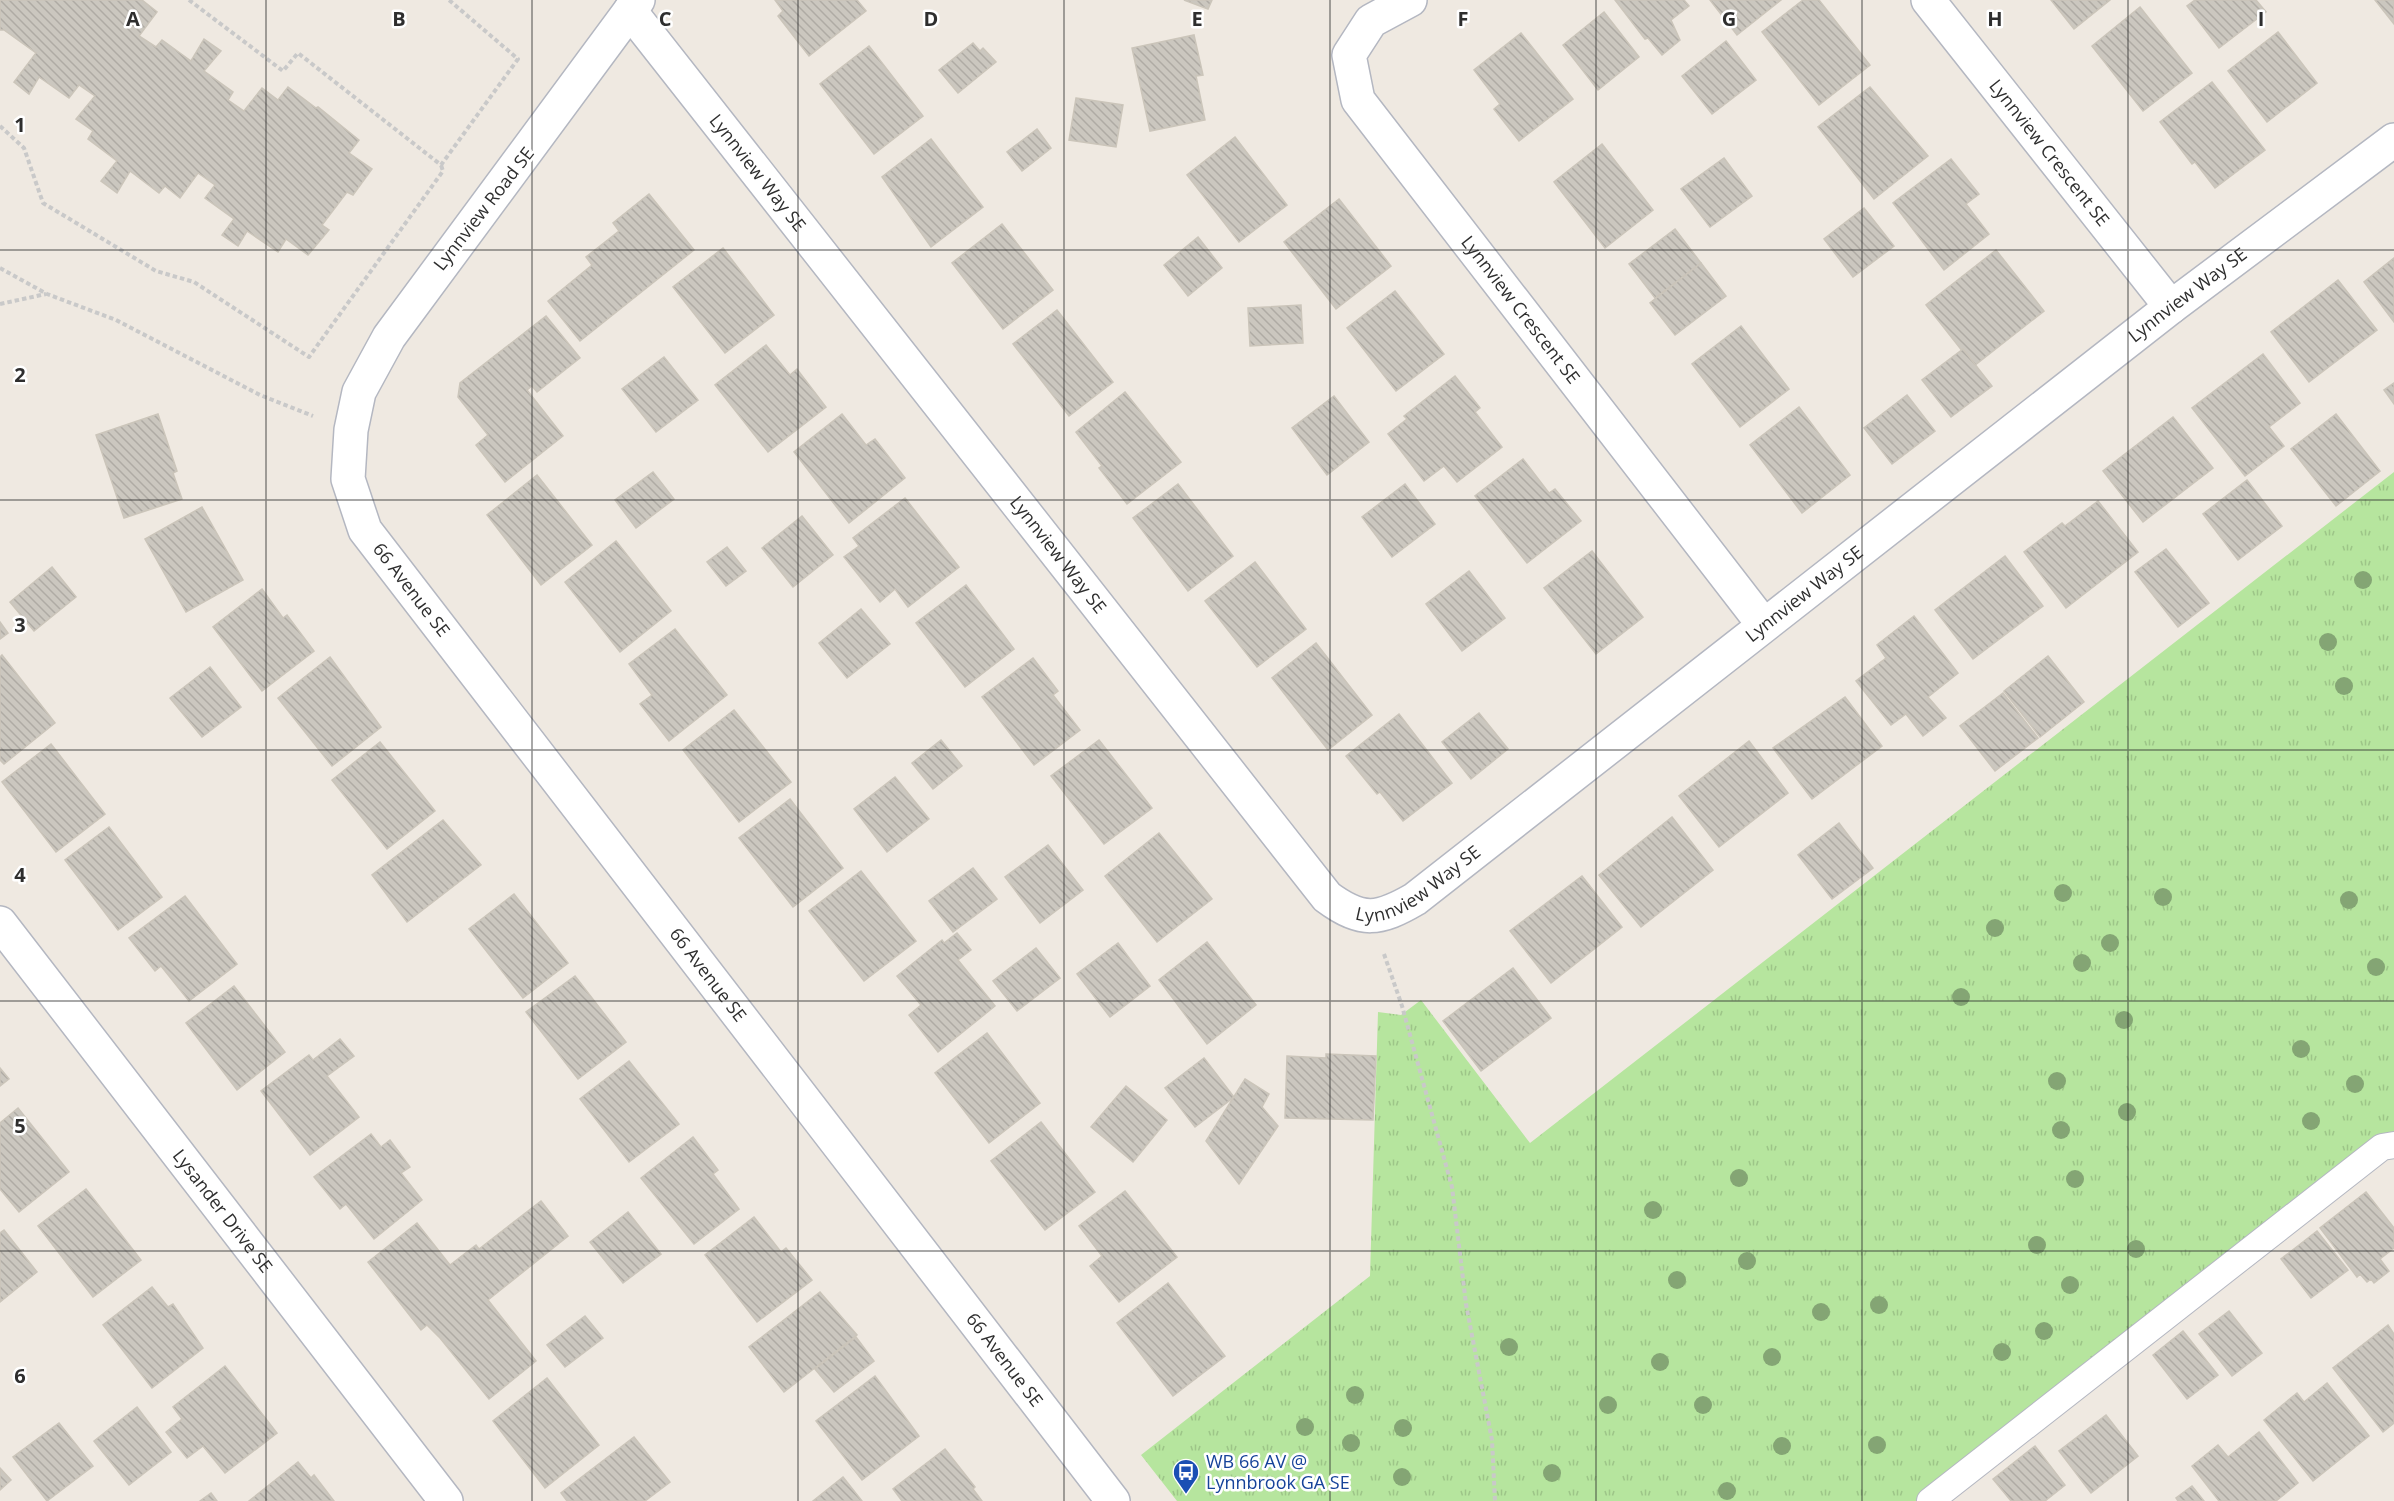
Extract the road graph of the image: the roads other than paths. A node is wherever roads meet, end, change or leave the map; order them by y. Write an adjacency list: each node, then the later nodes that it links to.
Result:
1 (1410, 0): 7 (street, Lynnview Crescent SE)
2 (1928, 0): 5 (street, Lynnview Crescent SE)
3 (634, 6): 6 (street, Lynnview Road SE); 7 (street, Lynnview Way SE)
4 (2394, 140): 5 (street, Lynnview Way SE)
5 (2171, 307): 7 (street, Lynnview Way SE)
6 (351, 430): 11 (street, 66 Avenue SE)
7 (1763, 624)
8 (0, 923): 10 (street, Lysander Drive SE)
9 (2394, 1145): 12 (lane)
10 (446, 1501)
11 (1113, 1501)
12 (1930, 1501)

